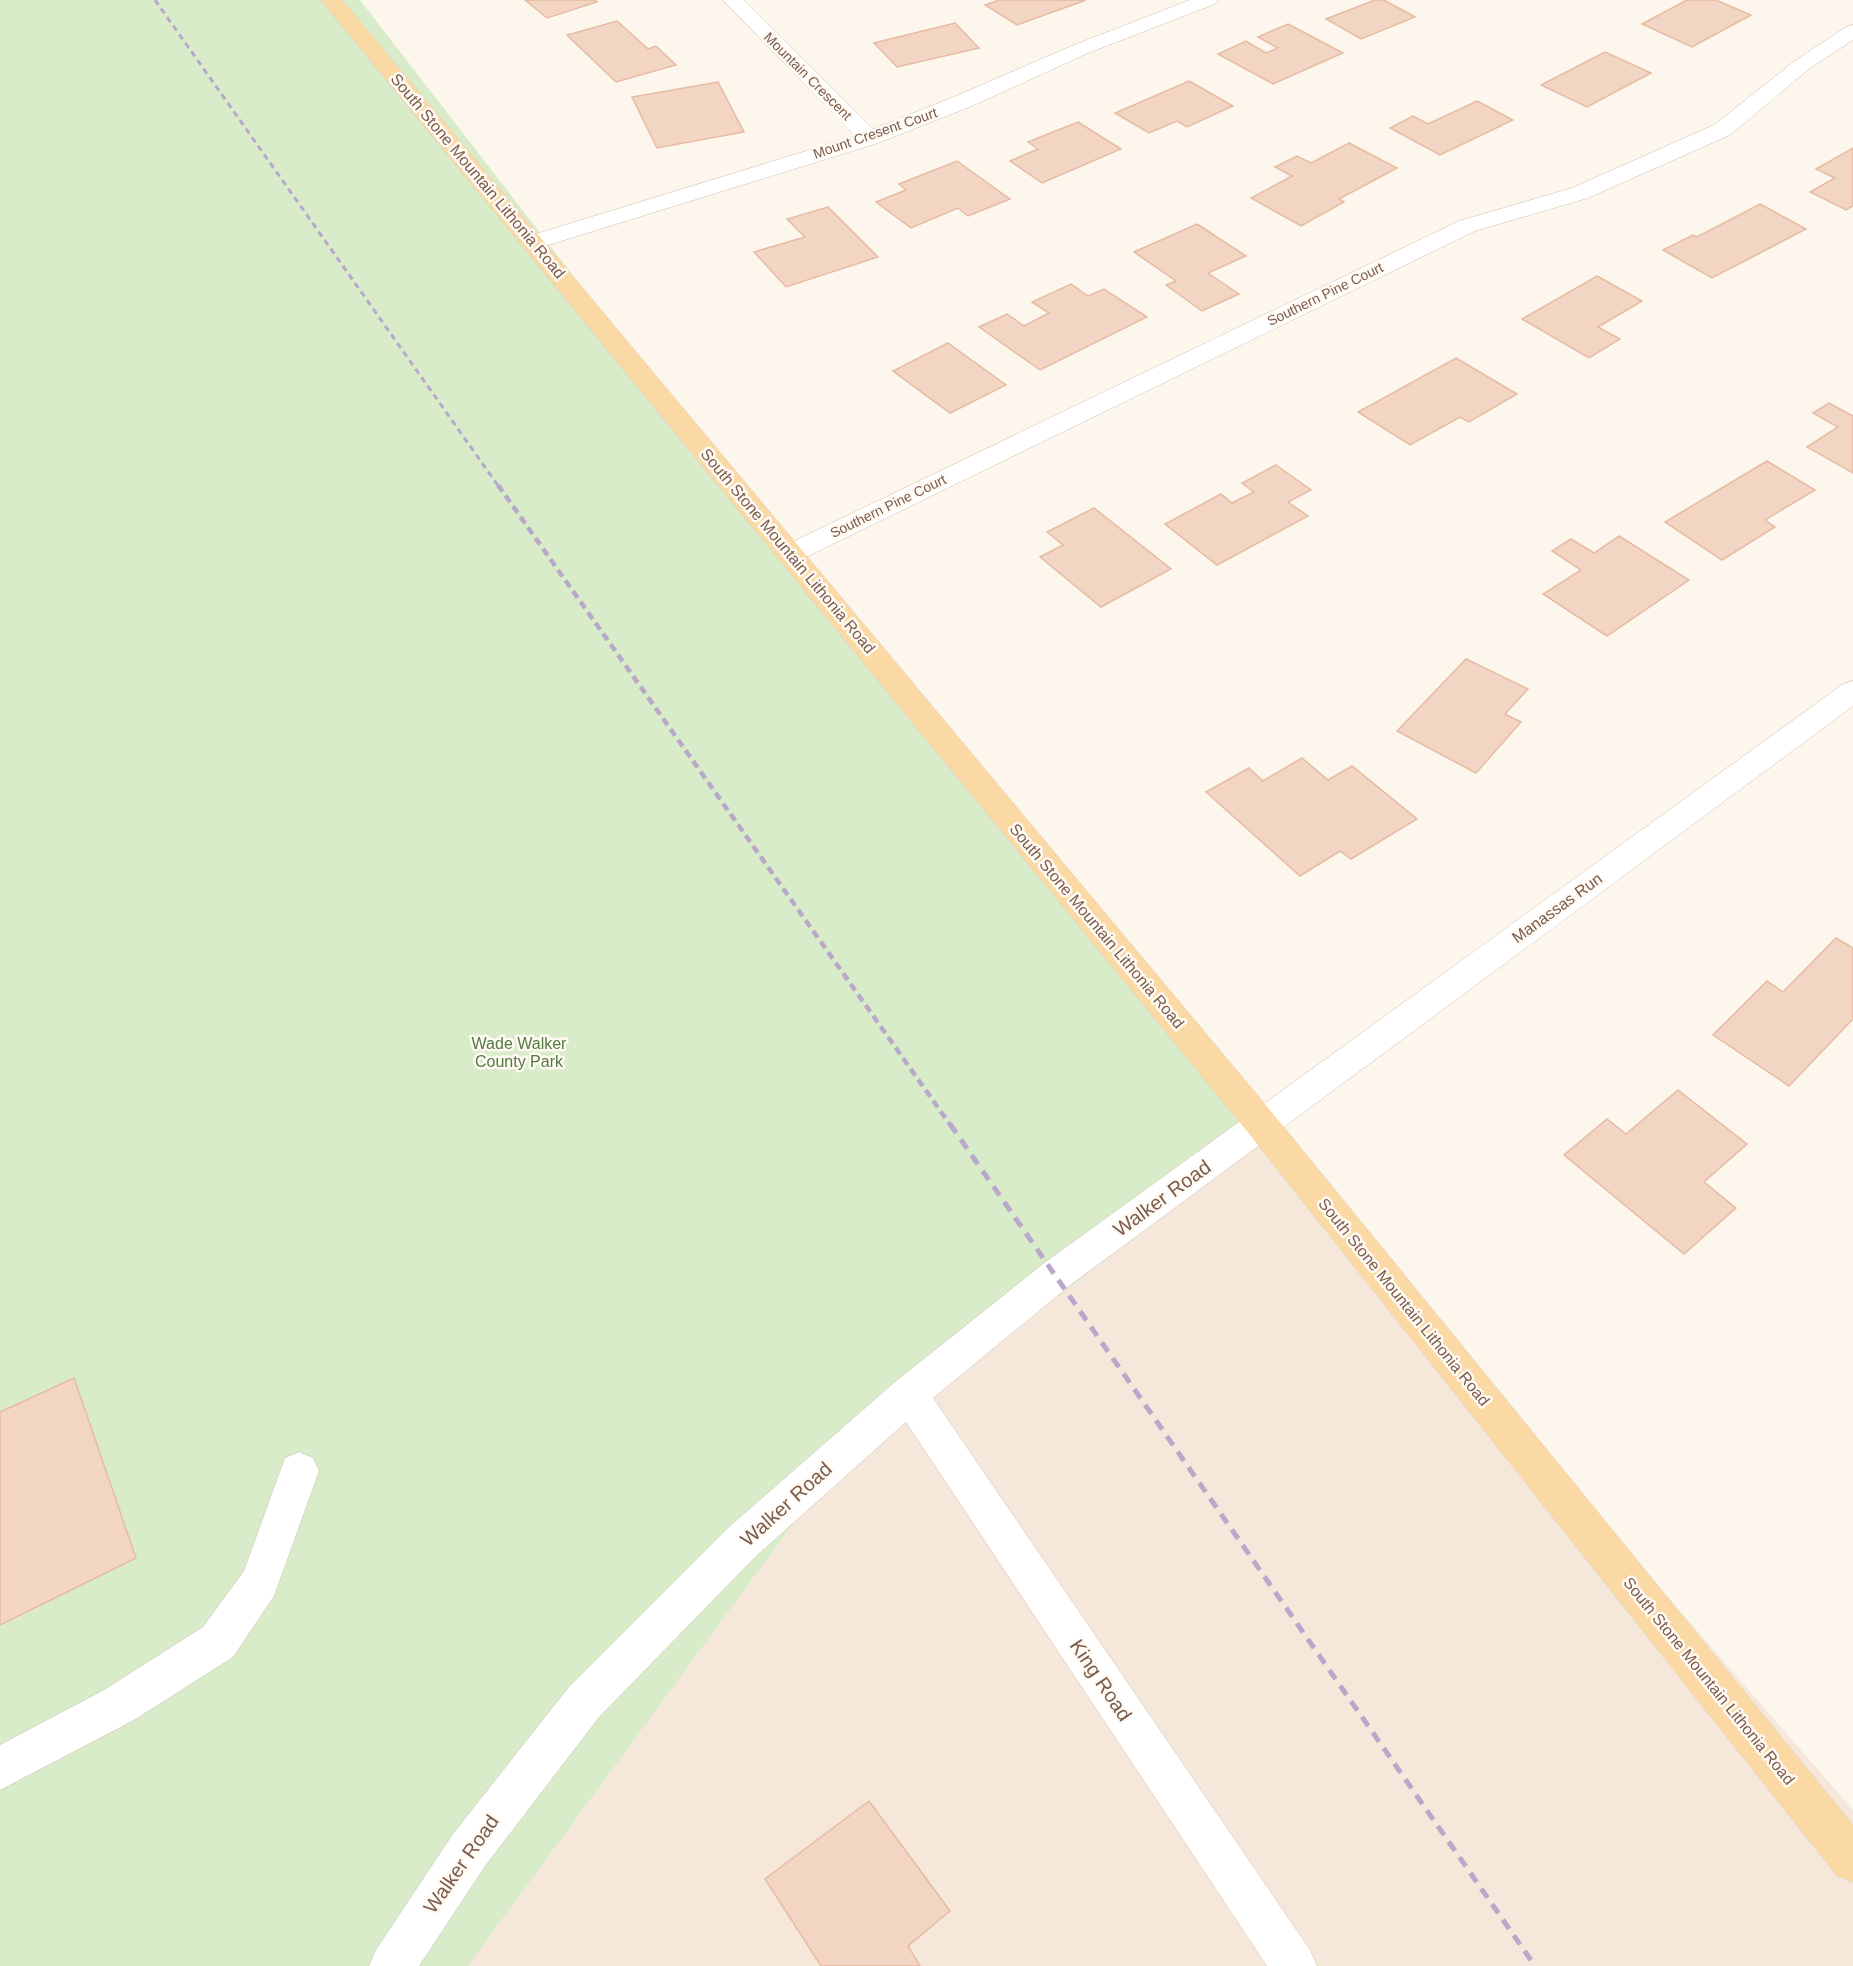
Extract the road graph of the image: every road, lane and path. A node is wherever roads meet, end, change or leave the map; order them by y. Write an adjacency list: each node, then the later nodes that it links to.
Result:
1 (331, 0): 6 (main road, South Stone Mountain Lithonia Road)
2 (1208, 0): 5 (street, Mount Cresent Court)
3 (740, 7): 5 (street, Mountain Crescent)
4 (1853, 32): 7 (street, Southern Pine Court)
5 (870, 138): 6 (street, Mount Cresent Court)
6 (534, 242): 7 (main road, South Stone Mountain Lithonia Road)
7 (790, 554): 9 (main road, South Stone Mountain Lithonia Road)
8 (1853, 691): 9 (street, Manassas Run)
9 (1262, 1125): 10 (street, Walker Road); 13 (main road, South Stone Mountain Lithonia Road)
10 (909, 1394): 14 (street, Walker Road); 15 (street, King Road)
11 (299, 1471): 12 (street)
12 (0, 1768)
13 (1853, 1860)
14 (392, 1966)
15 (1294, 1966)

